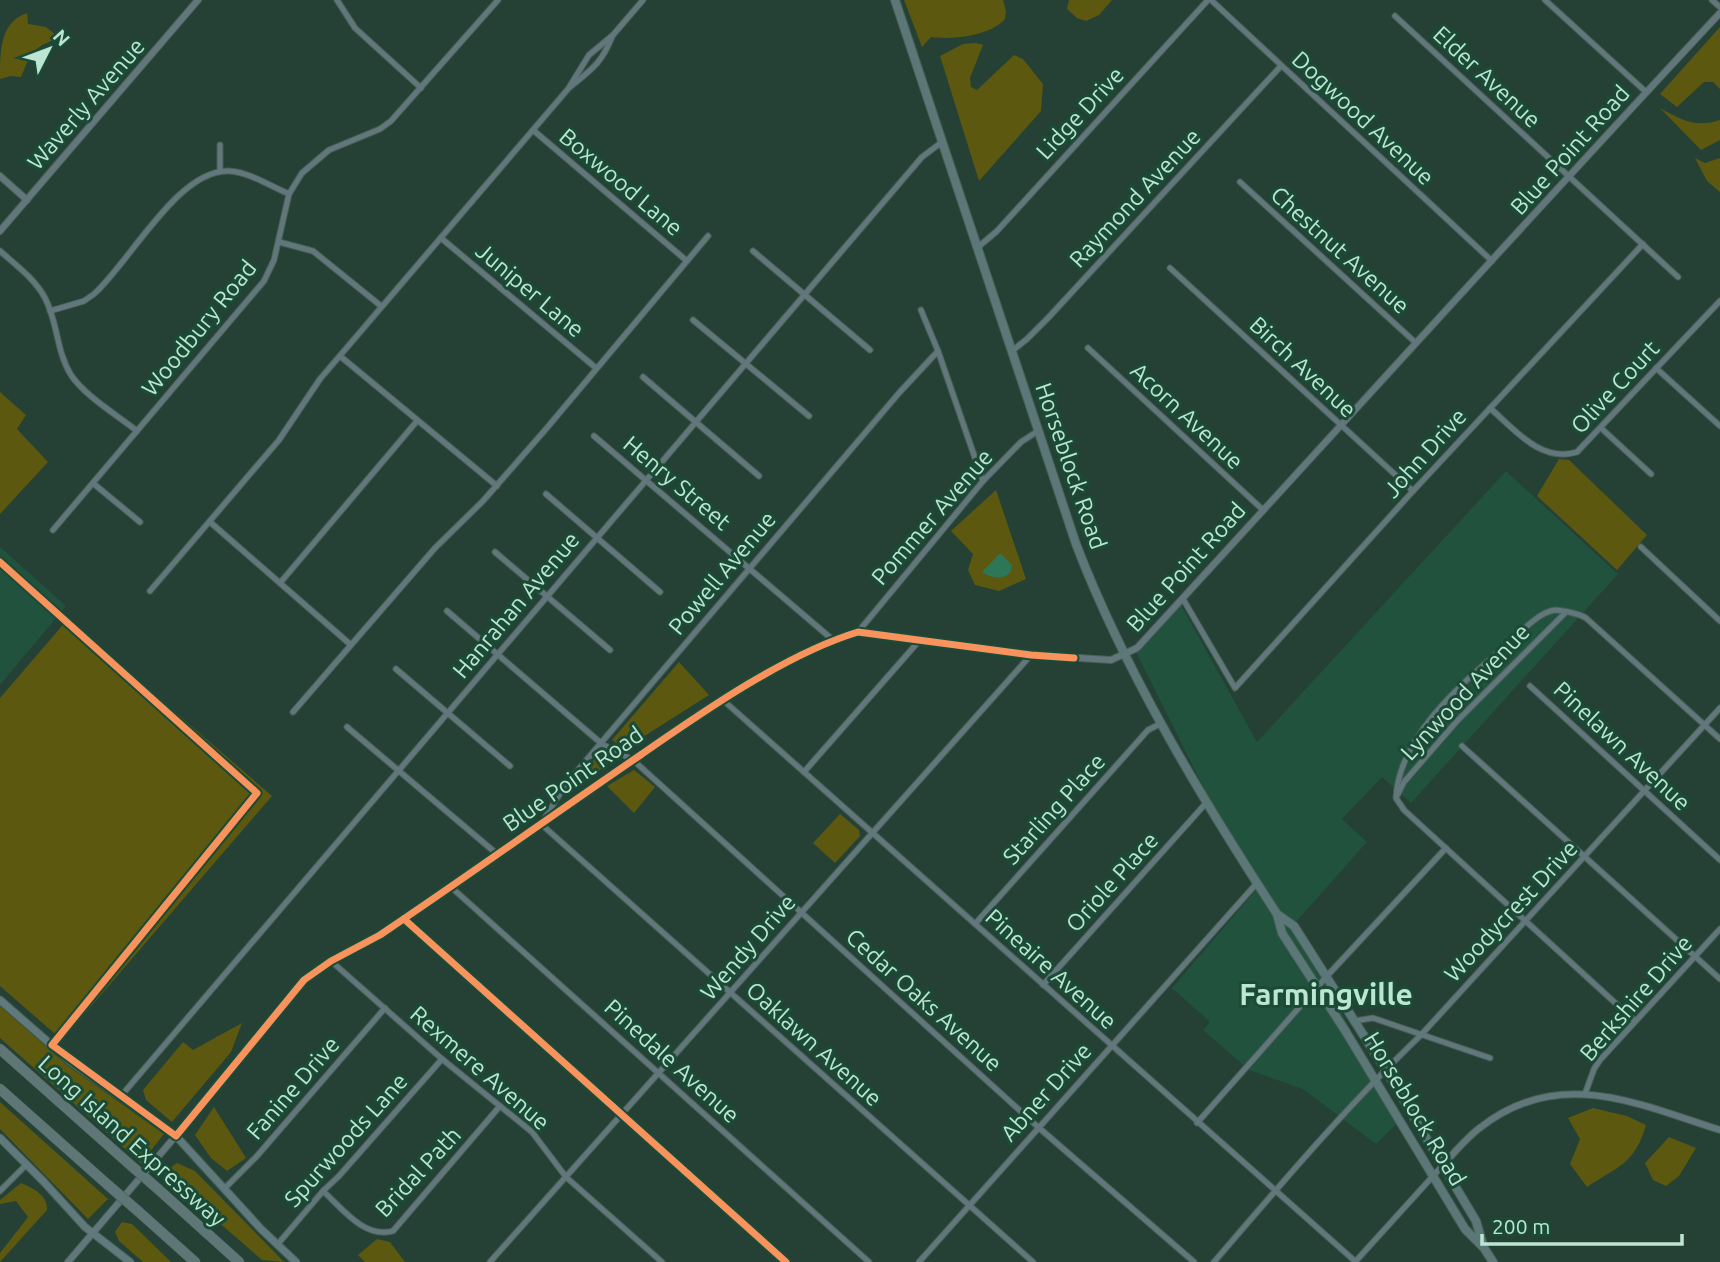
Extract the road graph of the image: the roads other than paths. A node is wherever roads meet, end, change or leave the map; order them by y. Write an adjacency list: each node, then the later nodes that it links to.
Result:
1 (198, 0): 25 (street, Waverly Avenue)
2 (337, 0): 14 (street)
3 (498, 0): 14 (street, Woodbury Road)
4 (643, 0): 12 (street)
5 (895, 0): 18 (main road, Horseblock Road)
6 (1209, 0): 13 (street, Dogwood Avenue); 31 (street, Lidge Drive)
7 (1545, 0): 16 (street)
8 (1712, 0): 9 (street)
9 (1720, 8)
10 (1720, 13): 16 (street, Blue Point Road)
11 (1395, 16): 22 (street, Elder Avenue)
12 (613, 35): 15 (street); 15 (street)
13 (1280, 67): 35 (street, Dogwood Avenue); 49 (street, Raymond Avenue)
14 (421, 88): 24 (street, Woodbury Road)
15 (568, 89): 17 (street)
16 (1646, 93): 22 (street, Blue Point Road)
17 (533, 130): 28 (street); 34 (street, Boxwood Lane)
18 (942, 142): 31 (main road, Horseblock Road); 38 (street, Hanrahan Avenue)
19 (220, 145): 20 (street)
20 (220, 172): 24 (street); 43 (street)
21 (0, 176): 25 (street)
22 (1570, 177): 30 (street, Elder Avenue); 35 (street, Blue Point Road)
23 (1240, 182): 45 (street, Chestnut Avenue)
24 (289, 194): 29 (street, Woodbury Road)
25 (27, 200): 26 (street, Waverly Avenue)
26 (0, 232)
27 (708, 236): 34 (street)
28 (441, 238): 40 (street); 52 (street, Juniper Lane)
29 (279, 242): 40 (street); 62 (street, Woodbury Road)
30 (1643, 244): 37 (street, Elder Avenue); 55 (street, John Drive)
31 (977, 248): 49 (main road, Horseblock Road)
32 (0, 251): 43 (street)
33 (753, 251): 38 (street)
34 (687, 261): 52 (street)
35 (1492, 261): 45 (street, Blue Point Road)
36 (1170, 268): 60 (street, Birch Avenue)
37 (1678, 277)
38 (804, 294): 47 (street); 51 (street, Hanrahan Avenue)
39 (1720, 300): 41 (street, Olive Court)
40 (381, 306): 50 (street)
41 (1717, 309): 53 (street, Olive Court)
42 (921, 310): 48 (street)
43 (50, 311): 62 (street)
44 (693, 320): 51 (street)
45 (1416, 343): 60 (street, Blue Point Road)
46 (1088, 348): 73 (street, Acorn Avenue)
47 (870, 349)
48 (938, 351): 68 (street); 80 (street, Powell Avenue)
49 (1012, 351): 63 (main road, Horseblock Road)
50 (340, 356): 57 (street); 75 (street)
51 (744, 365): 56 (street); 58 (street, Hanrahan Avenue)
52 (596, 368): 70 (street)
53 (1656, 368): 59 (street); 61 (street, Olive Court)
54 (643, 377): 58 (street)
55 (1490, 408): 61 (street, Olive Court); 71 (street, John Drive)
56 (809, 416)
57 (417, 421): 70 (street); 81 (street)
58 (696, 422): 66 (street); 67 (street, Hanrahan Avenue)
59 (1720, 426)
60 (1341, 427): 71 (street, Birch Avenue); 73 (street, Blue Point Road)
61 (1601, 428): 65 (street)
62 (137, 431): 69 (street, Woodbury Road)
63 (1038, 431): 68 (street, Pommer Avenue); 95 (main road, Horseblock Road)
64 (594, 436): 67 (street, Henry Street)
65 (1651, 474)
66 (759, 476)
67 (646, 479): 77 (street, Hanrahan Avenue); 80 (street, Henry Street)
68 (983, 481): 89 (street, Pommer Avenue)
69 (94, 484): 74 (street); 76 (street, Woodbury Road)
70 (497, 486): 92 (street)
71 (1413, 491): 85 (street, John Drive)
72 (545, 494): 77 (street)
73 (1262, 509): 85 (street, Blue Point Road)
74 (140, 522)
75 (210, 522): 81 (street); 82 (street)
76 (53, 530)
77 (597, 538): 83 (street); 84 (street, Hanrahan Avenue)
78 (1641, 547): 88 (street)
79 (495, 552): 84 (street)
80 (750, 568): 90 (street, Henry Street); 107 (street, Powell Avenue)
81 (280, 583): 92 (street)
82 (150, 591)
83 (660, 592)
84 (546, 596): 93 (street); 94 (street, Hanrahan Avenue)
85 (1183, 599): 95 (street, Blue Point Road)
86 (447, 611): 94 (street, Cedar Oaks Avenue)
87 (1565, 613): 104 (street, Lynwood Avenue); 114 (street, Lynwood Avenue); 114 (street, Lynwood Avenue)
88 (1720, 621)
89 (858, 632): 90 (street, Blue Point Road); 91 (street, Blue Point Road)
90 (833, 640): 99 (street, Blue Point Road)
91 (919, 641): 96 (street, Blue Point Road); 112 (street)
92 (351, 645): 101 (street)
93 (610, 650)
94 (498, 654): 102 (street, Hanrahan Avenue); 107 (street, Cedar Oaks Avenue)
95 (1125, 654): 96 (street, Blue Point Road); 103 (main road, Horseblock Road)
96 (1031, 655): 117 (street, Wendy Drive)
97 (396, 669): 102 (street)
98 (1530, 686): 113 (street, Pinelawn Avenue)
99 (723, 701): 109 (street, Blue Point Road); 112 (street, Pineaire Avenue)
100 (1720, 708): 104 (street, Woodycrest Drive)
101 (292, 712)
102 (447, 713): 110 (street); 111 (street, Hanrahan Avenue)
103 (1162, 723): 115 (main road, Horseblock Road); 127 (street, Starling Place)
104 (1705, 724): 106 (street); 113 (street, Woodycrest Drive)
105 (347, 727): 111 (street)
106 (1720, 738)
107 (602, 744): 109 (street, Cedar Oaks Avenue); 116 (street, Powell Avenue)
108 (1462, 746): 120 (street)
109 (633, 760): 116 (street, Blue Point Road); 124 (street, Cedar Oaks Avenue)
110 (510, 766)
111 (399, 770): 119 (street); 150 (street, Hanrahan Avenue)
112 (804, 772): 117 (street, Pineaire Avenue)
113 (1644, 789): 120 (street, Woodycrest Drive); 121 (street, Pinelawn Avenue)
114 (1396, 798): 118 (street)
115 (1207, 802): 122 (main road, Horseblock Road); 133 (street, Oriole Place)
116 (541, 824): 119 (street, Blue Point Road); 135 (street, Oaklawn Avenue)
117 (873, 835): 124 (street, Wendy Drive); 127 (street, Pineaire Avenue)
118 (1446, 848): 126 (street); 131 (street)
119 (497, 854): 123 (street, Blue Point Road)
120 (1585, 856): 126 (street, Woodycrest Drive); 129 (street)
121 (1720, 860)
122 (1257, 883): 125 (main road, Horseblock Road); 141 (street, Abner Drive)
123 (451, 887): 130 (street, Blue Point Road); 146 (street, Pinedale Avenue)
124 (801, 913): 135 (street, Wendy Drive); 153 (street, Cedar Oaks Avenue)
125 (1277, 914): 131 (main road, Horseblock Road); 134 (main road, Horseblock Road)
126 (1525, 920): 139 (street); 140 (street, Woodycrest Drive)
127 (975, 924): 133 (street, Pineaire Avenue)
128 (1720, 929): 129 (street, Berkshire Drive)
129 (1695, 956): 132 (street); 139 (street, Berkshire Drive)
130 (331, 961): 137 (street, Rexmere Avenue); 155 (street, Blue Point Road)
131 (1327, 976): 134 (street); 138 (main road, Horseblock Road)
132 (1720, 979)
133 (1043, 985): 141 (street, Pineaire Avenue)
134 (1317, 987): 147 (main road, Horseblock Road); 152 (street)
135 (731, 993): 146 (street, Wendy Drive); 165 (street, Oaklawn Avenue)
136 (0, 1000): 150 (main road)
137 (385, 1008): 144 (street, Rexmere Avenue); 161 (street, Fanine Drive)
138 (1354, 1021): 140 (street); 145 (main road, Horseblock Road)
139 (1635, 1021): 149 (street, Berkshire Drive)
140 (1421, 1035): 143 (street); 145 (street, Woodycrest Drive)
141 (1111, 1046): 152 (street, Pineaire Avenue); 153 (street, Abner Drive)
142 (0, 1049): 172 (highway, Long Island Expressway, bridge)
143 (1490, 1058)
144 (442, 1059): 151 (street, Rexmere Avenue); 163 (street, Spurwoods Lane)
145 (1385, 1069): 147 (street, Woodycrest Drive); 158 (main road, Horseblock Road)
146 (659, 1073): 160 (street, Wendy Drive); 176 (street, Pinedale Avenue)
147 (1375, 1080): 159 (main road, Horseblock Road); 164 (street, Woodycrest Drive)
148 (0, 1089): 171 (highway, Long Island Expressway, bridge)
149 (1585, 1094): 154 (street); 158 (street)
150 (121, 1096): 155 (main road)
151 (500, 1107): 160 (street, Rexmere Avenue); 163 (street, Bridal Path)
152 (1197, 1123): 164 (street, Pineaire Avenue)
153 (1038, 1126): 165 (street, Abner Drive); 179 (street, Cedar Oaks Avenue)
154 (1720, 1130)
155 (176, 1136): 161 (main road); 166 (street, Blue Point Road)
156 (0, 1138): 157 (main road)
157 (27, 1164): 162 (street); 166 (main road)
158 (1443, 1165): 159 (street); 168 (main road, Horseblock Road)
159 (1434, 1175): 168 (main road, Horseblock Road); 181 (street)
160 (566, 1177): 174 (street, Wendy Drive); 175 (street, Rexmere Avenue)
161 (224, 1189): 167 (main road)
162 (0, 1191)
163 (323, 1191): 167 (street, Spurwoods Lane)
164 (1274, 1192): 180 (street, Woodycrest Drive); 181 (street, Pineaire Avenue)
165 (969, 1205): 177 (street, Abner Drive); 178 (street, Oaklawn Avenue)
166 (92, 1233): 169 (street, Blue Point Road); 170 (main road)
167 (277, 1245): 173 (main road)
168 (1484, 1248): 182 (main road, Horseblock Road)
169 (68, 1262)
170 (130, 1262)
171 (195, 1262)
172 (239, 1262)
173 (296, 1262)
174 (490, 1262)
175 (662, 1262)
176 (869, 1262)
177 (919, 1262)
178 (1034, 1262)
179 (1194, 1262)
180 (1214, 1262)
181 (1355, 1262)
182 (1493, 1262)

